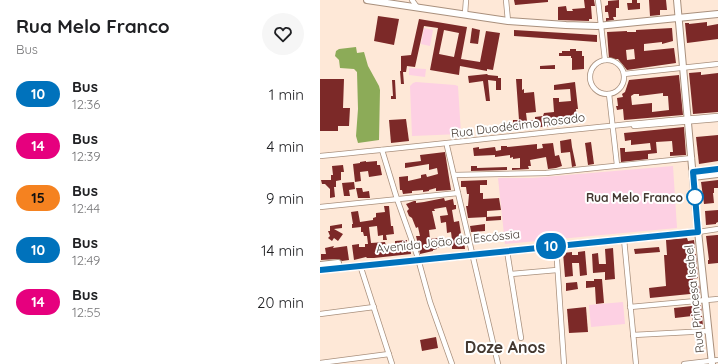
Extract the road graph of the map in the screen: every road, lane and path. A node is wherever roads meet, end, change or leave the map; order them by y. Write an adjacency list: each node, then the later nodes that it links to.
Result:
1 (367, 0): 7 (main road)
2 (412, 0): 7 (street)
3 (466, 0): 8 (street)
4 (506, 0): 11 (street)
5 (598, 0): 12 (street)
6 (677, 0): 10 (main road)
7 (417, 7): 8 (main road)
8 (465, 14): 11 (main road)
9 (718, 14): 10 (main road)
10 (678, 18): 12 (main road); 15 (main road)
11 (508, 21): 12 (main road)
12 (601, 25): 13 (street)
13 (605, 60): 16 (street); 17 (street)
14 (718, 64): 15 (street)
15 (683, 68): 16 (street); 20 (main road)
16 (624, 74): 17 (street)
17 (609, 94): 21 (street)
18 (718, 116): 20 (street, Rua Duodécimo Rosado)
19 (718, 119): 20 (street, Rua Duodécimo Rosado)
20 (688, 120): 21 (street, Rua Duodécimo Rosado); 25 (main road)
21 (613, 127): 22 (street, Rua Duodécimo Rosado); 23 (street, Rua Duodécimo Rosado); 26 (street)
22 (447, 146): 23 (street, Rua Duodécimo Rosado); 29 (street)
23 (383, 151): 24 (street, Rua Duodécimo Rosado); 32 (street)
24 (320, 158)
25 (692, 158): 26 (street); 30 (main road)
26 (618, 166): 29 (street)
27 (718, 169): 30 (main road)
28 (718, 174): 30 (main road)
29 (454, 175): 31 (street)
30 (693, 175): 34 (main road)
31 (458, 193): 32 (street); 39 (street)
32 (397, 199): 33 (street); 40 (street)
33 (320, 207)
34 (698, 230): 35 (street, Avenida João da Escóssia); 36 (main road, Avenida João da Escóssia); 39 (main road, Avenida João da Escóssia); 47 (main road, Rua Princesa Isabel)
35 (718, 230)
36 (624, 239): 37 (main road, Avenida João da Escóssia); 49 (street)
37 (556, 246): 38 (main road, Avenida João da Escóssia); 44 (street)
38 (507, 251): 39 (main road, Avenida João da Escóssia); 45 (street)
39 (472, 252): 40 (main road, Avenida João da Escóssia); 59 (street)
40 (417, 257): 41 (main road, Avenida João da Escóssia); 42 (main road, Avenida João da Escóssia); 58 (street)
41 (320, 265)
42 (360, 265): 43 (main road, Avenida João da Escóssia); 48 (street)
43 (320, 270)
44 (557, 270): 45 (street); 60 (street)
45 (511, 274): 53 (street)
46 (718, 299): 47 (street)
47 (706, 300): 49 (street); 51 (main road, Rua Princesa Isabel)
48 (374, 307): 50 (street); 54 (street)
49 (630, 307): 52 (street)
50 (320, 314)
51 (709, 331): 52 (street); 55 (main road, Rua Princesa Isabel)
52 (633, 335): 61 (street)
53 (521, 338)
54 (389, 354): 56 (street); 57 (street)
55 (714, 361): 62 (street)
56 (320, 363)
57 (392, 364)
58 (452, 364)
59 (498, 364)
60 (564, 364)
61 (636, 364)
62 (684, 364)

